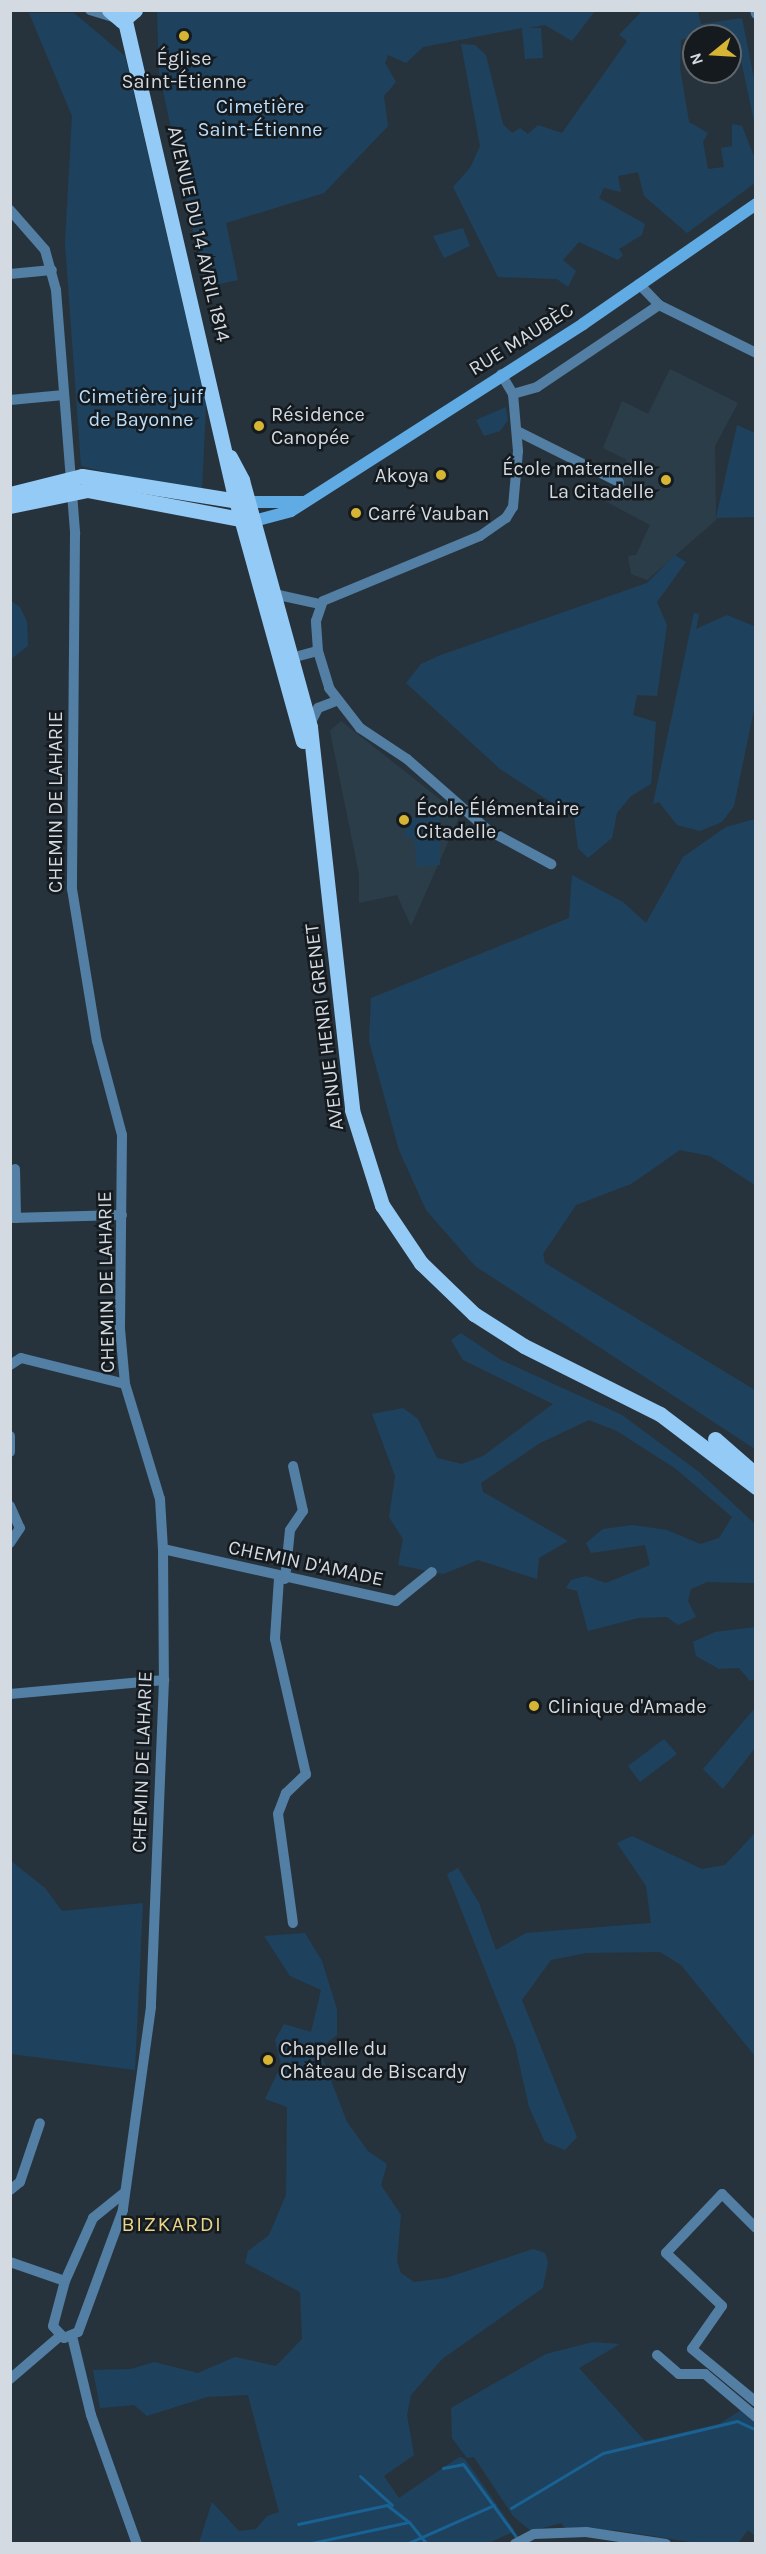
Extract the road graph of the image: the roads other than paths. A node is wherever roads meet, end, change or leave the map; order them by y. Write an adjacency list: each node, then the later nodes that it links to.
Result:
1 (90, 10): 2 (street)
2 (121, 15): 18 (main road, AVENUE DU 14 AVRIL 1814)
3 (756, 204): 7 (main road, RUE MAUBÈC)
4 (10, 210): 5 (street, CHEMIN DE LAHARIE)
5 (52, 270): 6 (street); 12 (street, CHEMIN DE LAHARIE)
6 (10, 274)
7 (639, 284): 8 (street); 10 (main road, RUE MAUBÈC)
8 (659, 305): 9 (street); 11 (street)
9 (756, 353)
10 (501, 374): 11 (street); 19 (main road, RUE MAUBÈC)
11 (513, 394): 14 (street)
12 (64, 395): 13 (street); 16 (street, CHEMIN DE LAHARIE)
13 (10, 400)
14 (517, 431): 15 (street); 23 (street)
15 (619, 482)
16 (70, 485): 17 (main road); 18 (main road); 20 (main road); 21 (main road); 31 (street, CHEMIN DE LAHARIE)
17 (10, 494)
18 (242, 501): 19 (main road); 21 (main road, AVENUE DU 14 AVRIL 1814)
19 (304, 502): 21 (main road, RUE MAUBÈC)
20 (10, 506)
21 (247, 521): 22 (main road, AVENUE HENRI GRENET); 25 (main road, AVENUE HENRI GRENET)
22 (274, 594): 23 (street); 25 (main road, AVENUE HENRI GRENET)
23 (319, 604): 24 (street)
24 (318, 651): 25 (street); 26 (street)
25 (288, 659): 27 (main road, AVENUE HENRI GRENET); 28 (main road, AVENUE HENRI GRENET)
26 (336, 701): 27 (street); 29 (street)
27 (310, 727): 28 (main road, AVENUE HENRI GRENET)
28 (320, 805): 33 (main road, AVENUE HENRI GRENET)
29 (551, 864)
30 (15, 1169): 32 (street)
31 (122, 1215): 32 (street); 36 (street, CHEMIN DE LAHARIE)
32 (13, 1218)
33 (504, 1333): 40 (main road, AVENUE HENRI GRENET); 41 (main road, AVENUE HENRI GRENET)
34 (16, 1356): 35 (street); 36 (street)
35 (10, 1365)
36 (125, 1384): 44 (street, CHEMIN DE LAHARIE)
37 (10, 1436): 38 (street)
38 (10, 1452)
39 (293, 1466): 46 (street)
40 (756, 1474)
41 (756, 1487)
42 (10, 1506): 43 (street)
43 (10, 1543)
44 (163, 1549): 46 (street, CHEMIN D'AMADE); 47 (street, CHEMIN DE LAHARIE)
45 (432, 1572): 46 (street, CHEMIN D'AMADE)
46 (282, 1578): 49 (street)
47 (164, 1680): 48 (street); 52 (street, CHEMIN DE LAHARIE)
48 (10, 1694)
49 (293, 1923)
50 (40, 2123): 51 (street)
51 (10, 2190)
52 (124, 2193): 53 (street); 55 (street, CHEMIN DE LAHARIE)
53 (99, 2215): 55 (street); 57 (street)
54 (756, 2228): 62 (street)
55 (118, 2229): 59 (street, CHEMIN DE LAHARIE)
56 (10, 2262): 57 (street)
57 (65, 2281): 58 (street)
58 (60, 2336): 59 (street); 61 (street)
59 (72, 2336): 64 (street)
60 (657, 2355): 63 (street)
61 (10, 2379)
62 (756, 2402)
63 (756, 2417)
64 (137, 2544)
65 (515, 2544): 66 (street)
66 (666, 2544)

